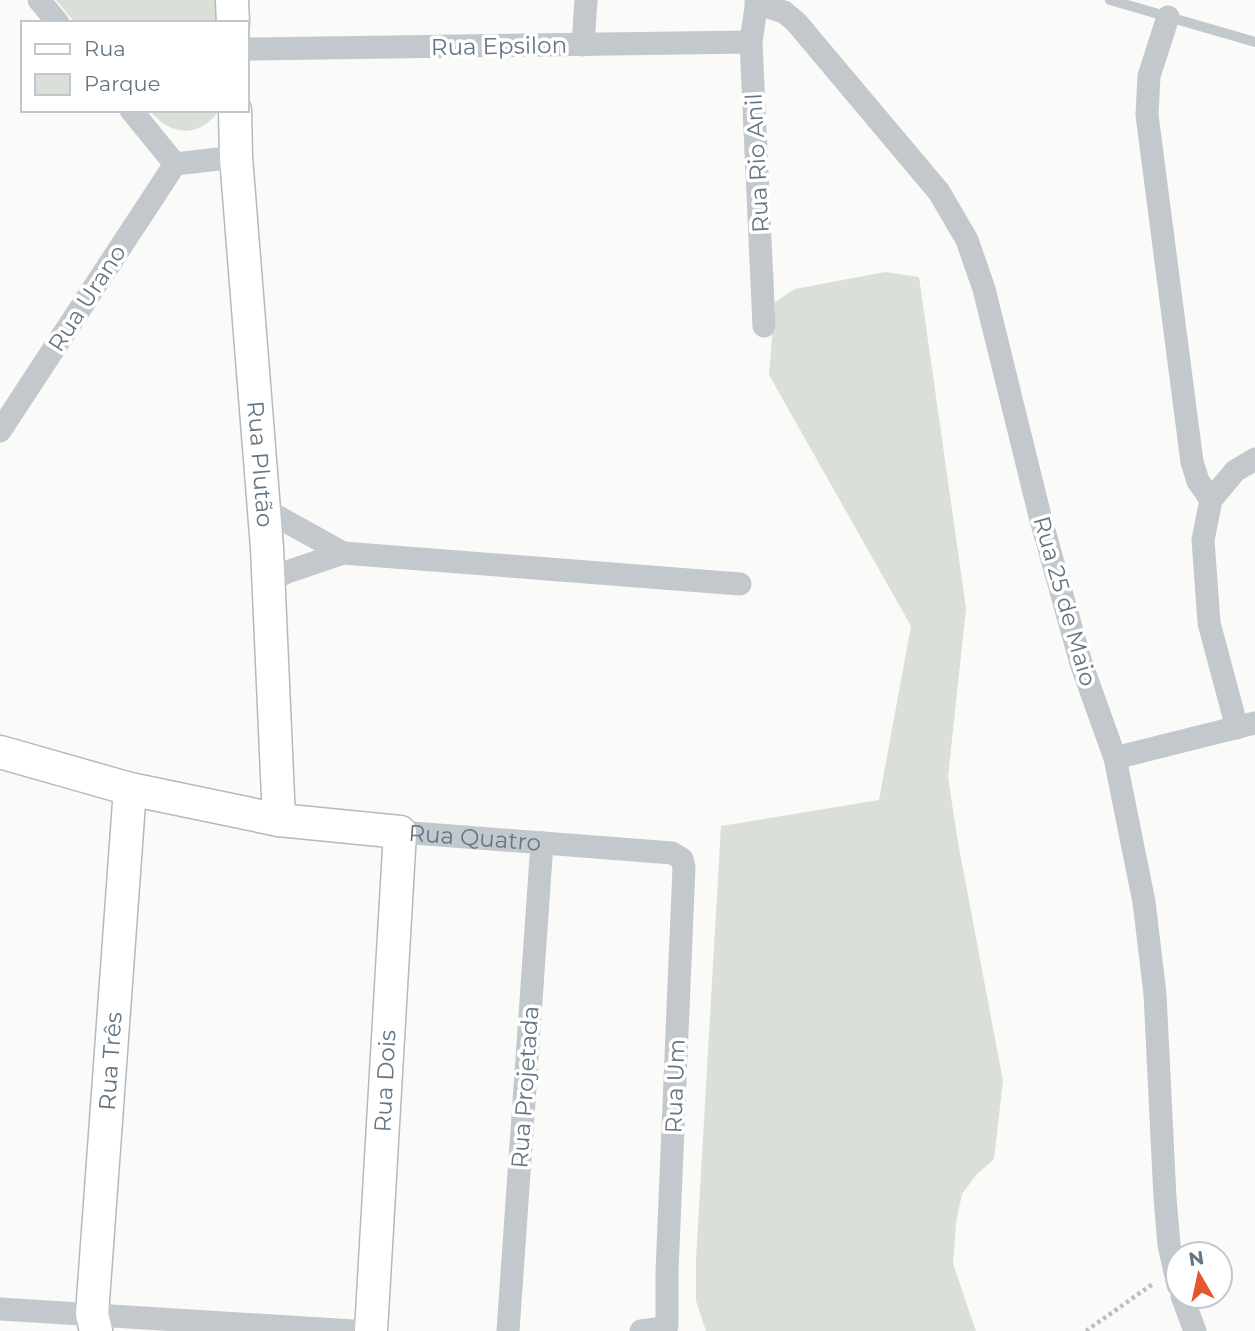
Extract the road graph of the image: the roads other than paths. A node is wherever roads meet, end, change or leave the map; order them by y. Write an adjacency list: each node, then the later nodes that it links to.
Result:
1 (40, 0): 7 (street)
2 (232, 0): 8 (street)
3 (586, 0): 11 (street)
4 (1110, 0): 6 (lane)
5 (756, 2): 9 (street, Rua Rio Anil); 27 (street, Rua 25 de Maio)
6 (1168, 17): 10 (lane); 20 (street)
7 (56, 21)
8 (233, 21)
9 (751, 42): 11 (street, Rua Epsilon); 17 (street, Rua Rio Anil)
10 (1255, 42)
11 (583, 45): 12 (street, Rua Epsilon)
12 (248, 49)
13 (133, 112): 16 (street)
14 (235, 112): 15 (street, Rua Plutão)
15 (236, 157): 16 (street); 21 (street, Rua Plutão)
16 (175, 164): 18 (street, Rua Urano)
17 (764, 326)
18 (0, 431)
19 (1255, 459): 20 (street)
20 (1211, 500): 25 (street)
21 (264, 509): 22 (street); 23 (street, Rua Plutão)
22 (343, 552): 23 (street); 24 (street)
23 (268, 582): 29 (street, Rua Plutão)
24 (740, 584)
25 (1246, 725): 27 (street)
26 (0, 752): 28 (street, Rua Quatro)
27 (1115, 758): 33 (street, Rua 25 de Maio)
28 (130, 789): 29 (street, Rua Quatro); 36 (street, Rua Três)
29 (279, 820): 30 (street, Rua Quatro)
30 (400, 832): 31 (street, Rua Quatro); 39 (street, Rua Dois)
31 (542, 843): 32 (street, Rua Quatro); 40 (street, Rua Projetada)
32 (672, 853): 37 (street, Rua Um)
33 (1169, 1240)
34 (0, 1308): 36 (street)
35 (1187, 1310): 41 (street)
36 (94, 1323): 38 (street)
37 (659, 1329)
38 (353, 1331)
39 (371, 1331)
40 (508, 1331)
41 (1195, 1331)

